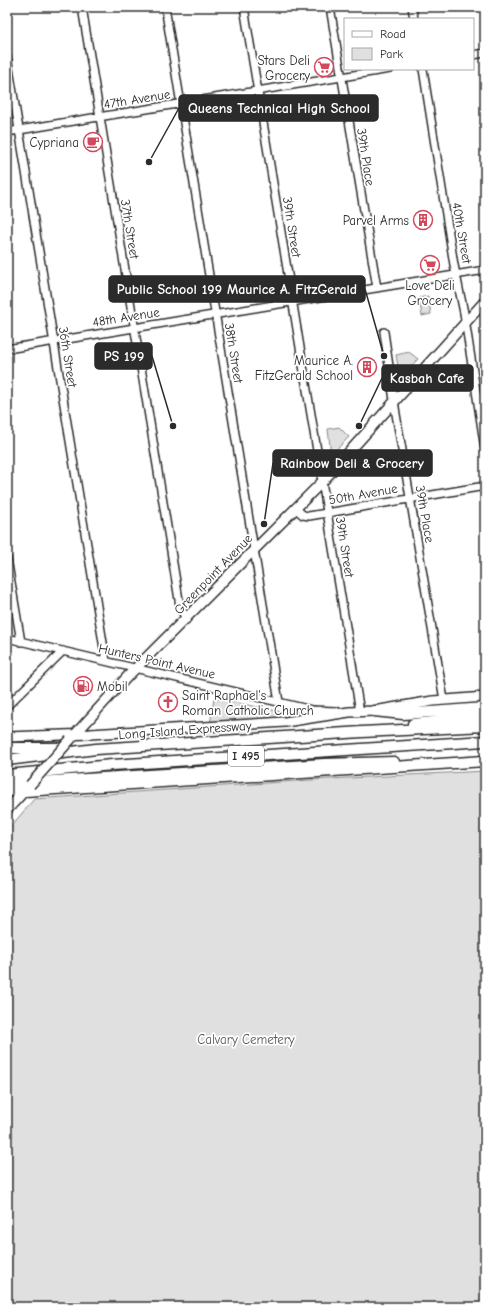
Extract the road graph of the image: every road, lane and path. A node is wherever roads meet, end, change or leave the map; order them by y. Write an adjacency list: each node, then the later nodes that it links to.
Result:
1 (82, 7): 15 (street, 37th Street)
2 (165, 7): 14 (street, 38th Street)
3 (244, 7): 13 (street, 39th Street)
4 (330, 7): 12 (street, 39th Place)
5 (412, 7): 6 (street)
6 (414, 18)
7 (485, 53): 8 (street)
8 (474, 55)
9 (7, 56): 16 (street, 36th Street)
10 (384, 70): 12 (street, 47th Avenue)
11 (423, 70): 19 (street, 40th Street)
12 (341, 77): 13 (street, 47th Avenue); 20 (street, 39th Place)
13 (258, 91): 14 (street, 47th Avenue); 21 (street, 39th Street)
14 (180, 104): 15 (street, 47th Avenue); 23 (street, 38th Street)
15 (100, 117): 16 (street, 47th Avenue); 25 (street, 37th Street)
16 (19, 130): 17 (street, 47th Avenue); 27 (street, 36th Street)
17 (7, 132)
18 (485, 270): 19 (street, 48th Avenue)
19 (457, 274): 20 (street, 48th Avenue); 24 (street, 40th Street)
20 (377, 288): 21 (street, 48th Avenue)
21 (292, 301): 23 (street, 48th Avenue); 31 (street, 39th Street)
22 (485, 301): 24 (main road, Greenpoint Avenue)
23 (215, 314): 25 (street, 48th Avenue); 36 (street, 38th Street)
24 (465, 324): 29 (main road, Greenpoint Avenue); 30 (street, 40th Street)
25 (134, 328): 27 (street, 48th Avenue); 38 (street, 37th Street)
26 (384, 332): 29 (street, 39th Place)
27 (54, 341): 28 (street, 48th Avenue); 42 (street, 36th Street)
28 (7, 349)
29 (395, 402): 31 (main road, Greenpoint Avenue); 33 (street, 39th Place)
30 (485, 448)
31 (322, 482): 34 (main road, Greenpoint Avenue); 35 (street, 39th Street)
32 (485, 486): 33 (street, 50th Avenue)
33 (411, 498): 35 (street, 50th Avenue); 45 (street, 39th Place)
34 (295, 508): 35 (street, 50th Avenue); 36 (main road, Greenpoint Avenue)
35 (327, 513): 51 (street, 39th Street)
36 (254, 550): 38 (main road, Greenpoint Avenue); 46 (street, 38th Street)
37 (7, 558): 40 (street)
38 (186, 620): 43 (main road, Greenpoint Avenue)
39 (7, 638): 40 (street, Hunters Point Avenue)
40 (21, 642): 41 (street, Hunters Point Avenue)
41 (62, 651): 42 (street, Hunters Point Avenue); 47 (street)
42 (106, 661): 43 (street, Hunters Point Avenue)
43 (137, 669): 46 (street, Hunters Point Avenue); 55 (main road, Greenpoint Avenue)
44 (485, 697): 45 (main road)
45 (444, 700): 48 (main road)
46 (279, 702): 50 (street, Hunters Point Avenue)
47 (7, 706)
48 (374, 711): 49 (highway); 51 (main road)
49 (483, 711): 53 (highway)
50 (349, 712): 51 (main road); 55 (main road)
51 (360, 712)
52 (485, 726): 53 (highway, Long Island Expressway / I 495)
53 (362, 732): 58 (highway, Long Island Expressway / I 495)
54 (7, 737): 55 (main road)
55 (73, 738): 64 (main road, Greenpoint Avenue, bridge)
56 (485, 741): 62 (highway, I 495)
57 (7, 748): 58 (highway)
58 (96, 749): 59 (highway, Long Island Expressway / I 495)
59 (7, 760)
60 (485, 761): 61 (highway)
61 (435, 764): 63 (highway); 64 (highway)
62 (7, 775)
63 (7, 784)
64 (27, 788): 65 (main road); 66 (main road, Greenpoint Avenue)
65 (7, 791)
66 (7, 810)

